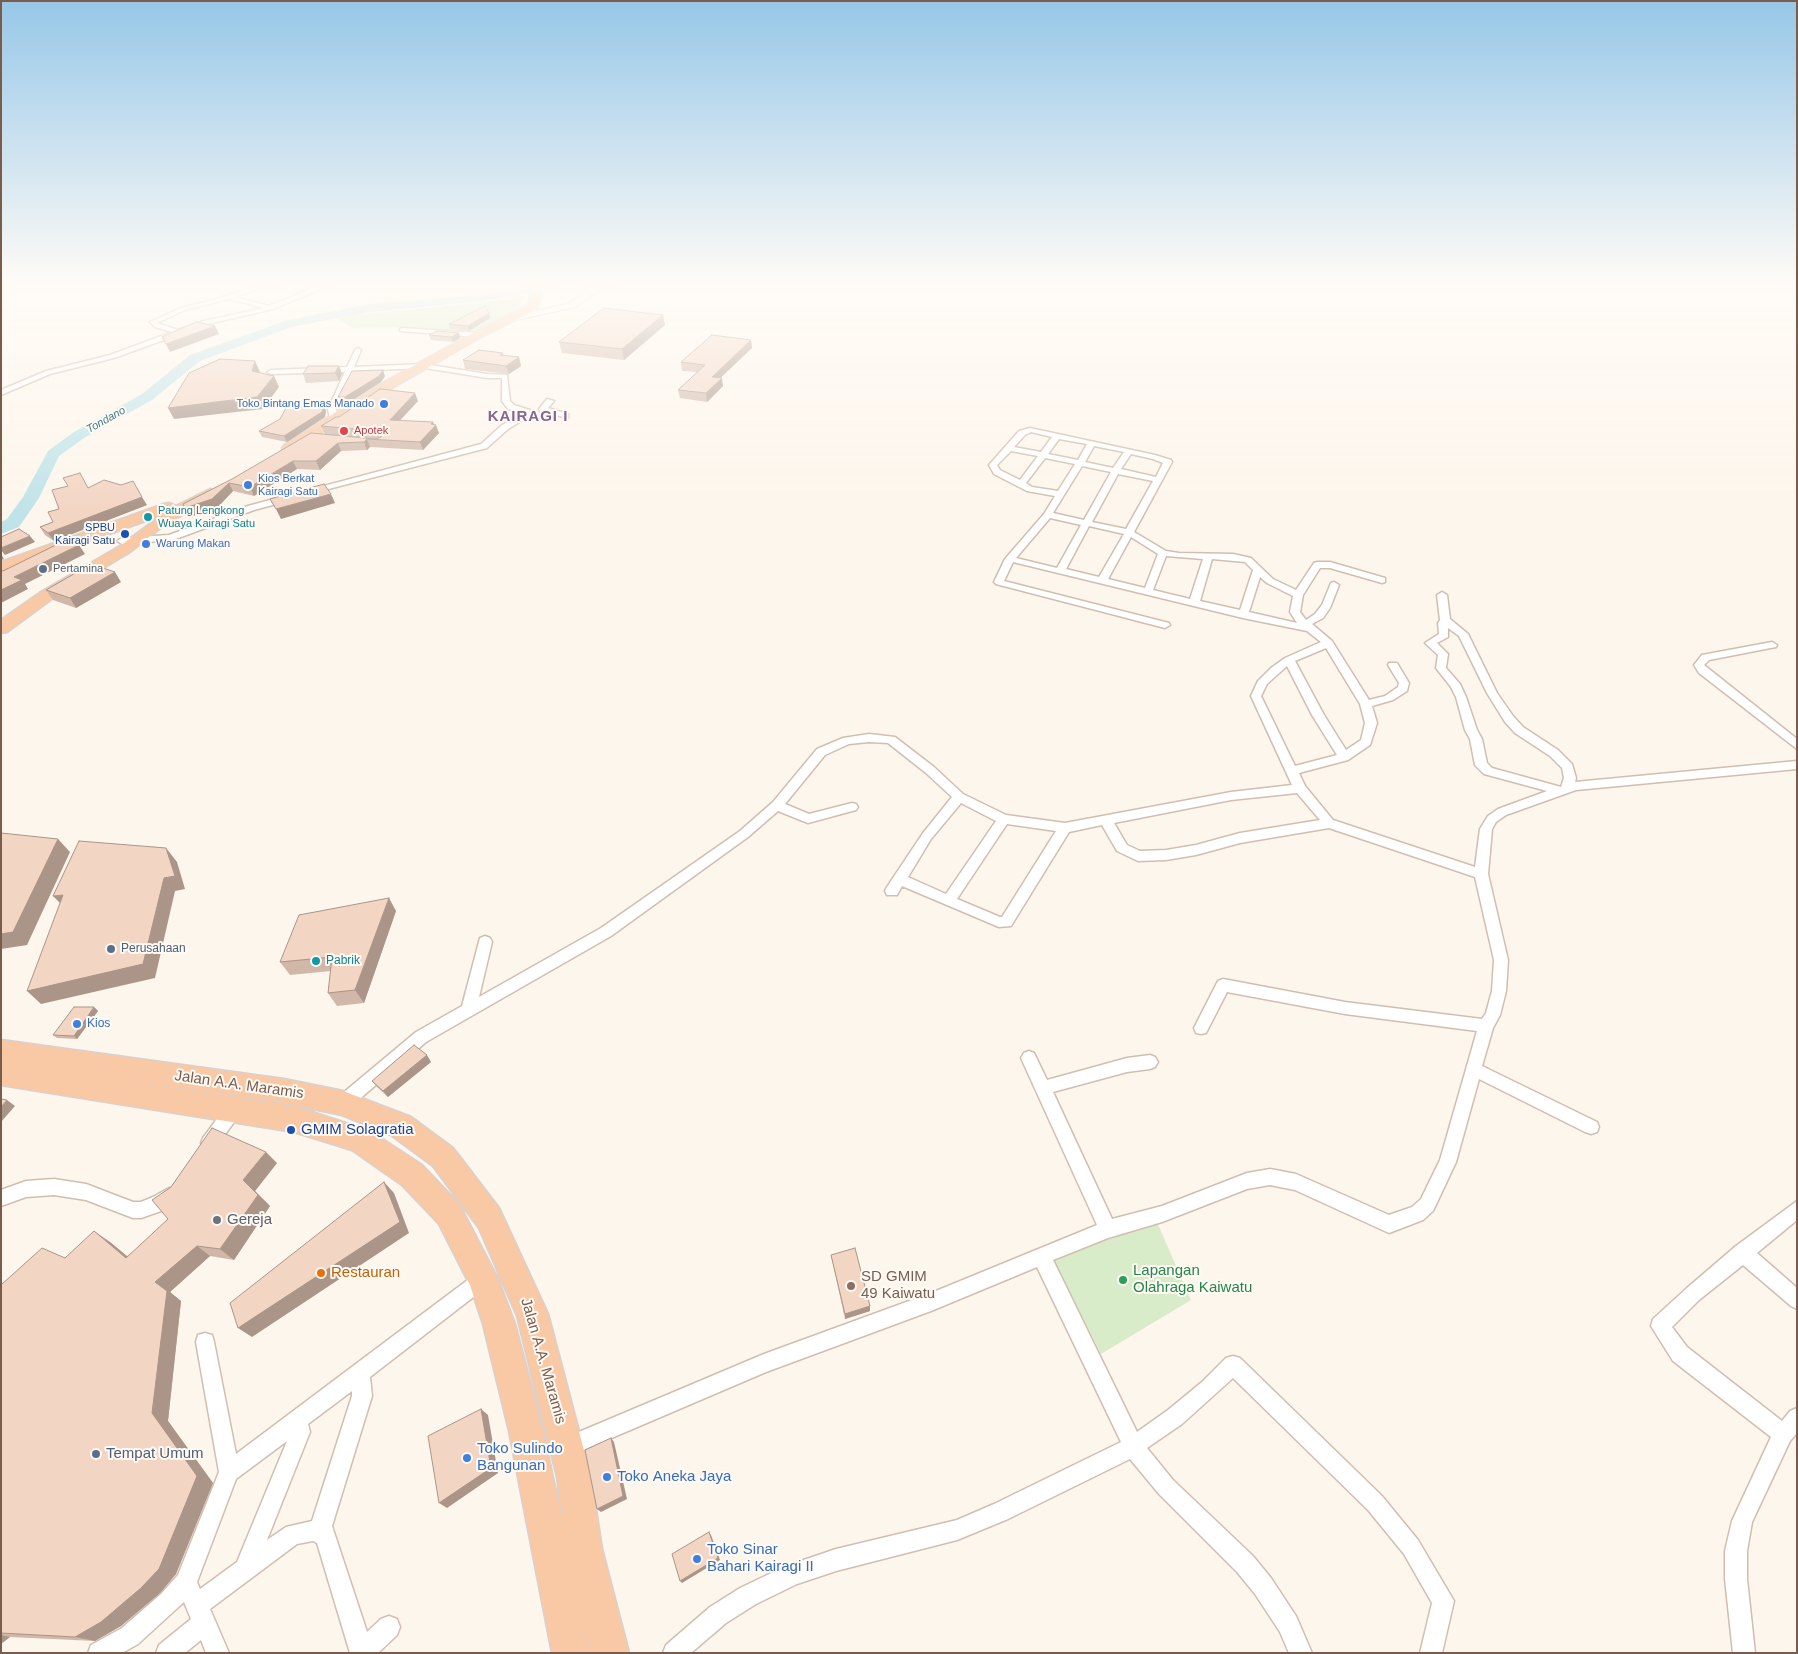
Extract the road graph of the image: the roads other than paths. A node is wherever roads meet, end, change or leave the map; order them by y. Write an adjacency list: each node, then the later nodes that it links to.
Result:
1 (107, 358): 7 (street)
2 (353, 358): 5 (street)
3 (437, 358): 4 (highway)
4 (423, 366): 5 (street); 10 (street); 12 (highway)
5 (348, 368): 6 (street); 12 (street)
6 (270, 372)
7 (1, 394)
8 (550, 401): 9 (street)
9 (543, 409): 10 (street); 11 (street)
10 (532, 412): 32 (street)
11 (565, 416)
12 (334, 419): 13 (highway)
13 (308, 436): 15 (street); 19 (highway)
14 (1057, 436): 16 (street); 17 (street); 20 (street)
15 (326, 438)
16 (1092, 443): 18 (street); 21 (street)
17 (1009, 448): 20 (street); 24 (street)
18 (1129, 451): 22 (street); 23 (street)
19 (276, 455)
20 (1042, 455): 21 (street); 24 (street)
21 (1078, 462): 22 (street); 26 (street)
22 (1116, 470): 23 (street); 29 (street)
23 (1158, 480): 31 (street)
24 (1021, 484): 26 (street)
25 (224, 485): 27 (highway)
26 (1059, 494): 28 (street)
27 (202, 497): 30 (highway); 32 (highway)
28 (1048, 515): 29 (street); 35 (street)
29 (1087, 522): 31 (street); 38 (street)
30 (122, 523): 32 (highway); 36 (highway)
31 (1128, 532): 33 (street); 40 (street)
32 (144, 533): 47 (highway); 51 (highway)
33 (1163, 553): 34 (street); 42 (street)
34 (1208, 558): 37 (street); 45 (street)
35 (1010, 559): 38 (street); 49 (street)
36 (1, 568)
37 (1258, 570): 43 (street); 46 (street)
38 (1060, 571): 40 (street)
39 (1382, 580): 43 (street)
40 (1102, 581): 42 (street)
41 (1334, 585): 50 (street)
42 (1148, 592): 45 (street)
43 (1298, 595): 50 (street)
44 (1442, 595): 48 (street)
45 (1194, 603): 46 (street)
46 (1243, 615): 50 (street)
47 (1, 617)
48 (1446, 620): 62 (street); 62 (street)
49 (1165, 626)
50 (1309, 626): 52 (street)
51 (1, 628)
52 (1328, 643): 54 (street); 56 (street)
53 (1772, 645): 57 (street)
54 (1289, 660): 58 (street); 60 (street)
55 (1393, 665): 56 (street)
56 (1366, 704): 58 (street)
57 (1797, 746)
58 (1344, 757): 60 (street)
59 (1797, 765): 62 (street)
60 (1292, 772): 61 (street)
61 (1300, 788): 67 (street); 68 (street)
62 (1564, 790): 70 (street)
63 (959, 797): 64 (street); 66 (street); 71 (street)
64 (777, 805): 65 (street); 75 (street)
65 (852, 808)
66 (1004, 819): 69 (street); 73 (street)
67 (1106, 821): 68 (street); 69 (street)
68 (1330, 823): 70 (street)
69 (1065, 828): 73 (street)
70 (1481, 874): 76 (street)
71 (900, 879): 72 (street); 73 (street)
72 (892, 891)
73 (948, 901)
74 (485, 942): 75 (street)
75 (469, 1009): 84 (street)
76 (1486, 1026): 77 (street); 81 (street)
77 (1201, 1028)
78 (1, 1051): 84 (highway, Jalan A.A. Maramis)
79 (1029, 1058): 83 (street)
80 (1150, 1062): 83 (street)
81 (1473, 1069): 86 (street); 91 (street)
82 (1, 1073): 85 (highway)
83 (1043, 1088): 91 (street)
84 (343, 1103): 102 (highway, Jalan A.A. Maramis)
85 (234, 1110): 87 (street); 94 (highway)
86 (1591, 1127)
87 (199, 1159)
88 (181, 1184): 89 (street)
89 (1, 1198)
90 (1797, 1209): 92 (street)
91 (1108, 1229): 93 (street)
92 (1742, 1252): 95 (street); 100 (street)
93 (1042, 1257): 101 (street); 102 (street)
94 (482, 1279): 97 (street); 113 (highway)
95 (1797, 1300)
96 (205, 1342): 103 (street)
97 (360, 1374): 99 (street); 104 (street)
98 (1797, 1418): 100 (street)
99 (298, 1420): 103 (street); 105 (street)
100 (1783, 1434): 118 (street)
101 (1134, 1446): 115 (street); 116 (street); 117 (street)
102 (567, 1447): 114 (highway, Jalan A.A. Maramis)
103 (229, 1472): 106 (street)
104 (319, 1532): 105 (street); 109 (street)
105 (246, 1569): 107 (street)
106 (186, 1582): 107 (street); 110 (street)
107 (200, 1614): 111 (street); 112 (street)
108 (389, 1627): 109 (street)
109 (362, 1652)
110 (99, 1653)
111 (167, 1653)
112 (218, 1653)
113 (571, 1653)
114 (610, 1653)
115 (674, 1653)
116 (1301, 1653)
117 (1430, 1653)
118 (1744, 1653)

